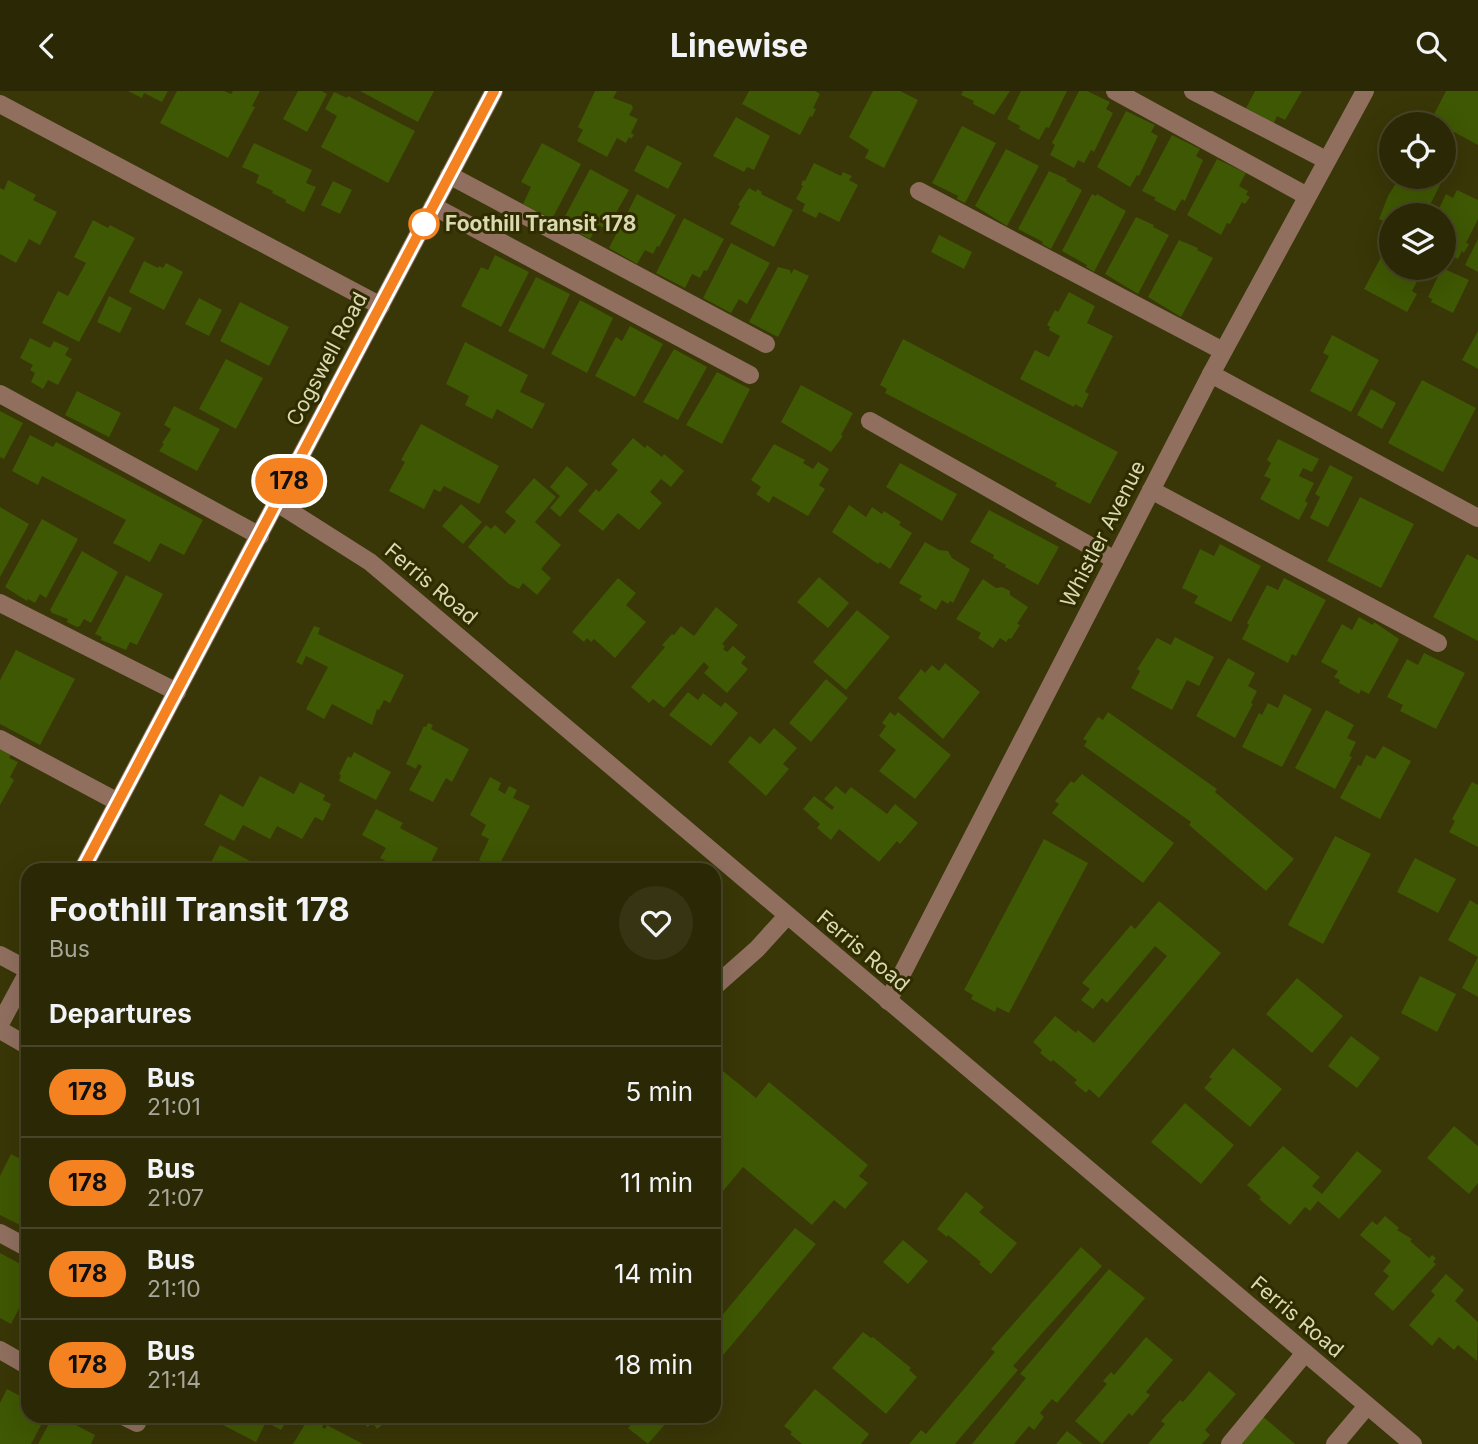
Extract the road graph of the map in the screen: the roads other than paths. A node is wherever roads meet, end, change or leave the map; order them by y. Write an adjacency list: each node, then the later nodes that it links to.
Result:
1 (494, 91): 7 (street, Cogswell Road)
2 (1115, 91): 9 (street)
3 (1193, 91): 6 (street)
4 (1365, 91): 6 (street, Whistler Avenue)
5 (0, 104): 11 (street)
6 (1326, 160): 9 (street, Whistler Avenue)
7 (450, 176): 10 (street, Cogswell Road); 12 (street)
8 (919, 191): 13 (street)
9 (1307, 196): 13 (street, Whistler Avenue)
10 (433, 207): 11 (street, Cogswell Road); 15 (street)
11 (381, 306): 19 (street, Cogswell Road)
12 (766, 344)
13 (1223, 351): 14 (street, Whistler Avenue)
14 (1211, 374): 18 (street, Whistler Avenue); 20 (street)
15 (750, 375)
16 (0, 394): 21 (street)
17 (870, 421): 22 (street)
18 (1151, 490): 22 (street, Whistler Avenue); 24 (street)
19 (277, 503): 21 (street, Cogswell Road); 29 (street, Ferris Road)
20 (1478, 518)
21 (260, 536): 25 (street, Cogswell Road)
22 (1115, 560): 34 (street, Whistler Avenue)
23 (0, 604): 25 (street)
24 (1438, 643)
25 (177, 692): 27 (street, Cogswell Road)
26 (0, 739): 27 (street)
27 (118, 802): 28 (street, Cogswell Road)
28 (86, 863)
29 (787, 916): 32 (street); 34 (street, Ferris Road)
30 (0, 955): 31 (street)
31 (21, 967)
32 (721, 982)
33 (21, 984): 35 (street)
34 (888, 1001): 41 (street, Ferris Road)
35 (0, 1024)
36 (0, 1030): 37 (street)
37 (21, 1042)
38 (0, 1233): 39 (street)
39 (21, 1244)
40 (0, 1350): 42 (street)
41 (1305, 1353): 43 (street, Ferris Road); 44 (street)
42 (21, 1362)
43 (1367, 1406): 45 (street); 46 (street, Ferris Road)
44 (1230, 1444)
45 (1335, 1444)
46 (1413, 1444)

